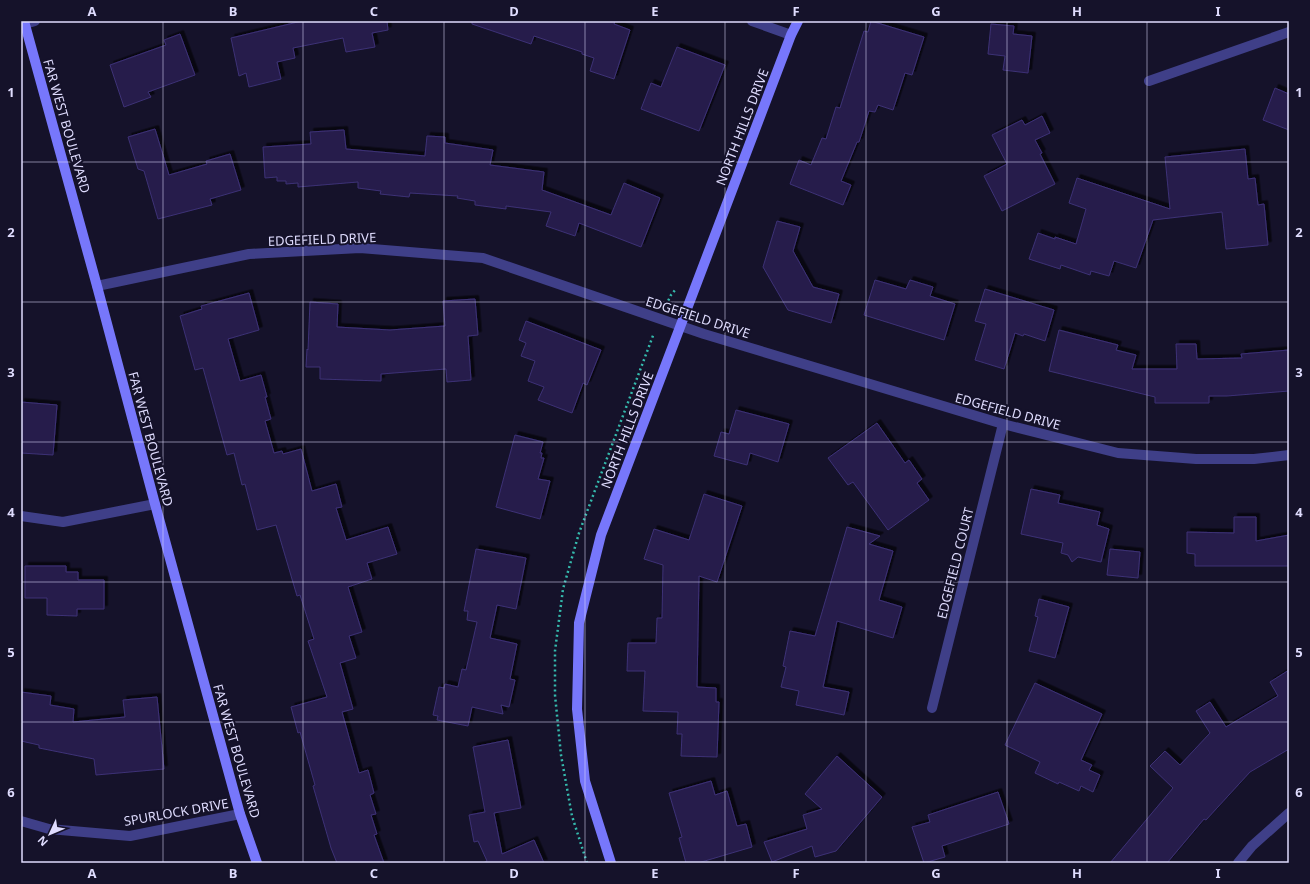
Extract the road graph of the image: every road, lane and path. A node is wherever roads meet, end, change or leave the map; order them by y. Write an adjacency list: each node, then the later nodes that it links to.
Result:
1 (35, 21): 4 (street)
2 (752, 21): 6 (street)
3 (798, 21): 6 (street, NORTH HILLS DRIVE)
4 (24, 22): 8 (street, FAR WEST BOULEVARD)
5 (1289, 32): 7 (street)
6 (791, 35): 9 (street, NORTH HILLS DRIVE)
7 (1149, 81)
8 (98, 286): 9 (street, EDGEFIELD DRIVE); 12 (street, FAR WEST BOULEVARD)
9 (681, 327): 10 (street, EDGEFIELD DRIVE); 19 (street, NORTH HILLS DRIVE)
10 (1003, 424): 11 (street, EDGEFIELD DRIVE); 14 (street, EDGEFIELD COURT)
11 (1289, 455)
12 (155, 504): 13 (street); 16 (street, FAR WEST BOULEVARD)
13 (21, 516)
14 (932, 708)
15 (1289, 812): 20 (street)
16 (240, 814): 17 (street, SPURLOCK DRIVE); 18 (street, FAR WEST BOULEVARD)
17 (21, 821)
18 (257, 863)
19 (611, 863)
20 (1238, 863)

